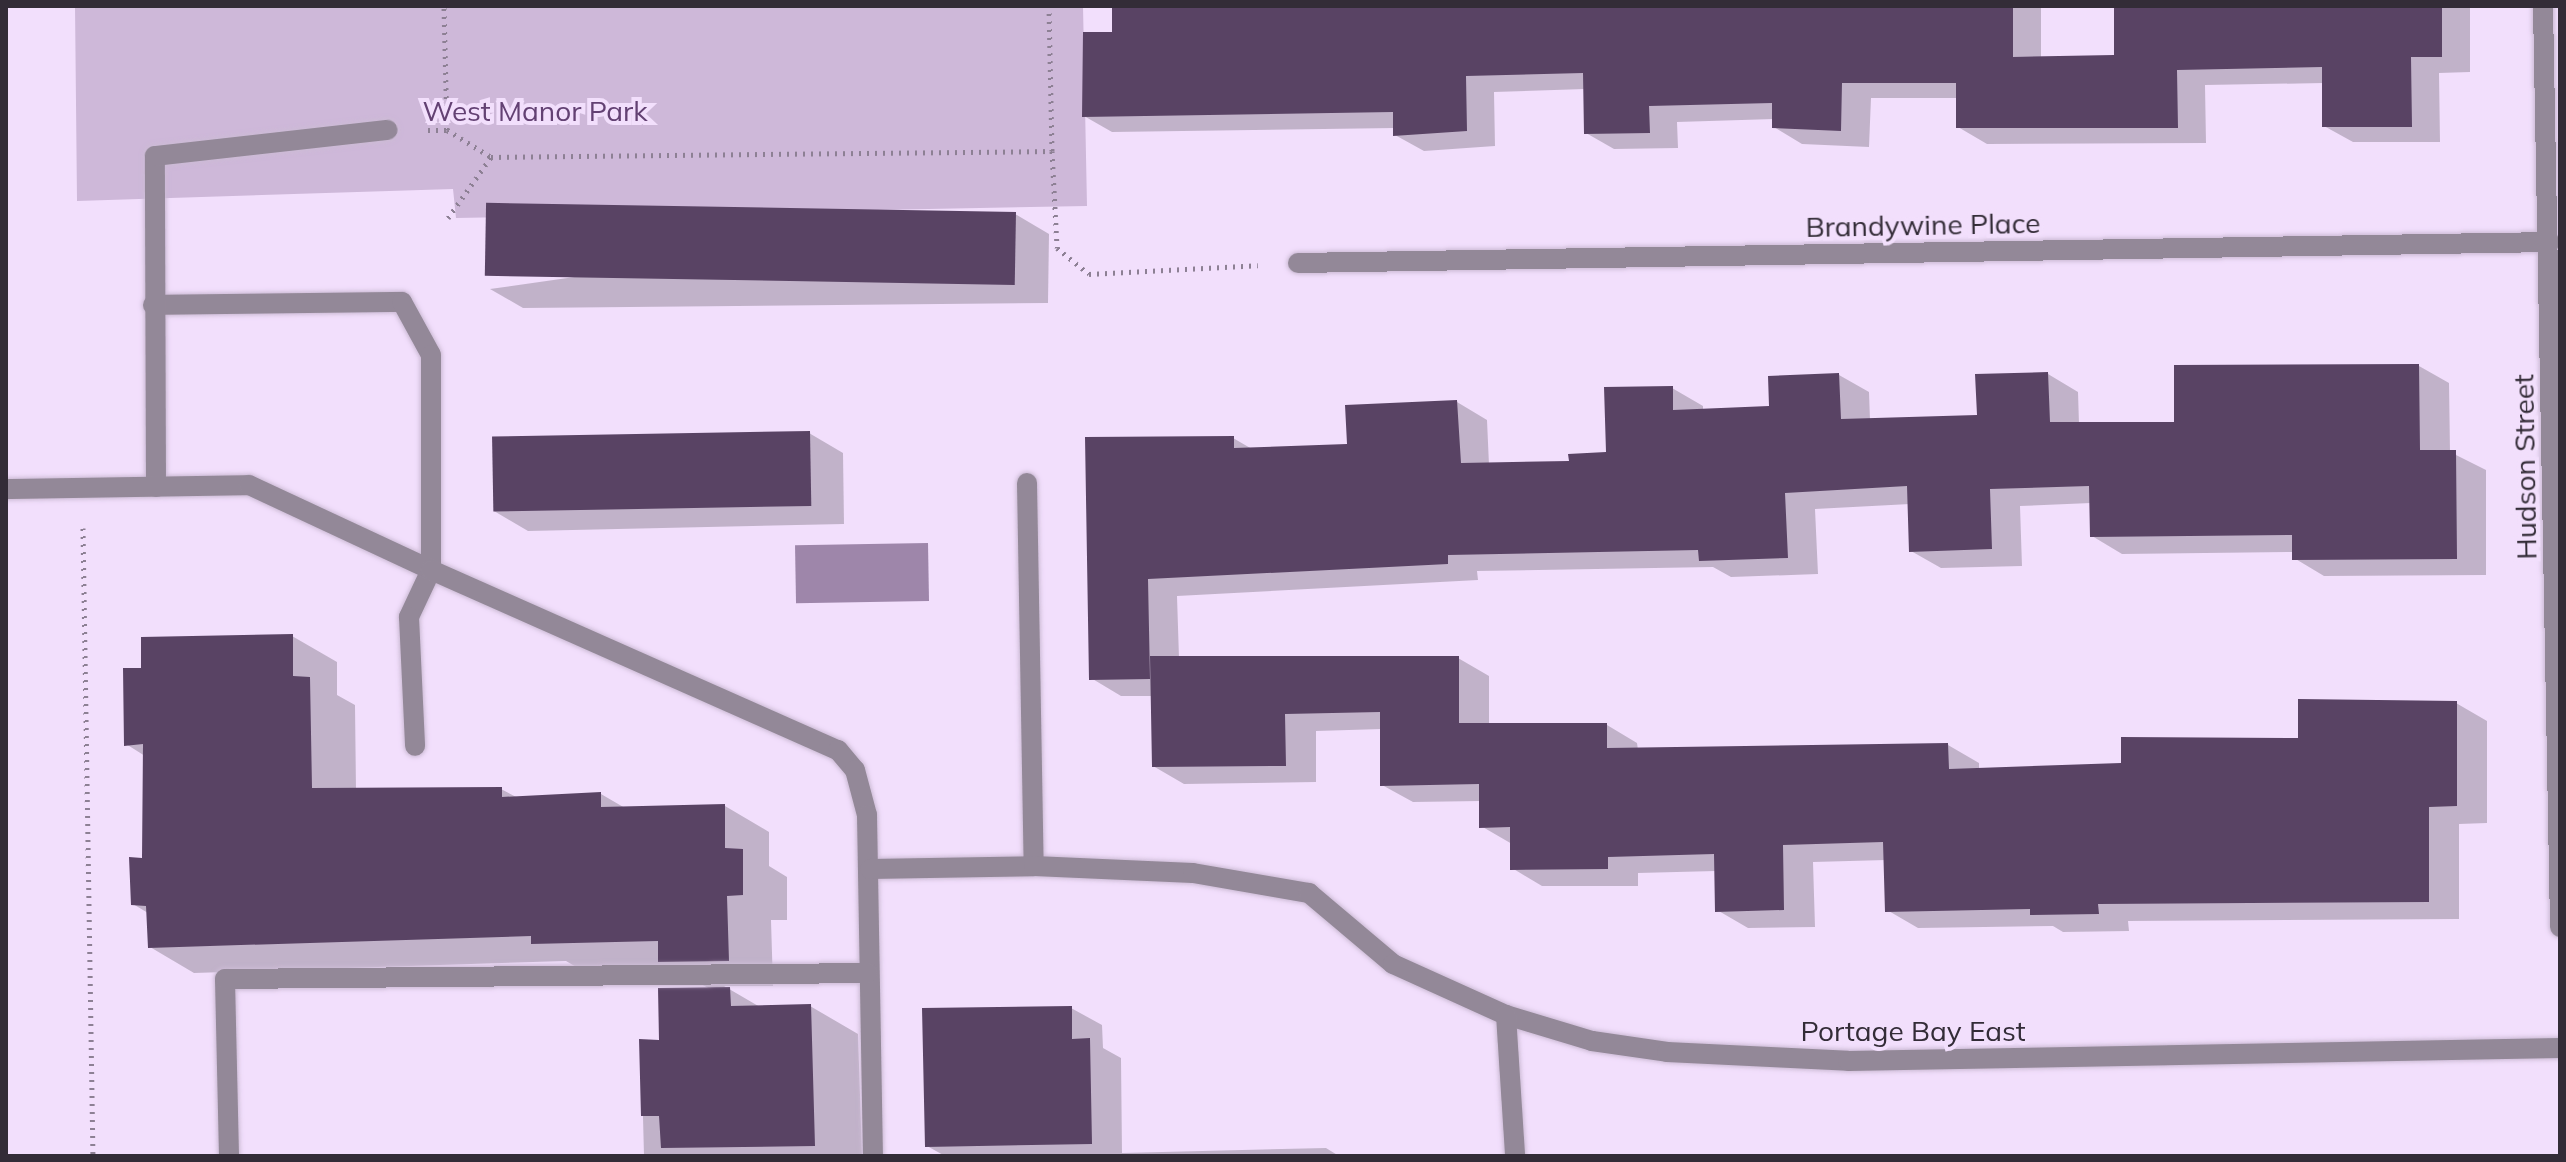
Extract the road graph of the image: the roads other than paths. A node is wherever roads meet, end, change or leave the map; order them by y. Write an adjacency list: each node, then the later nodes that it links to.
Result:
1 (2543, 6): 3 (street, Hudson Street)
2 (388, 130): 5 (street)
3 (2550, 242): 4 (street, Brandywine Place); 13 (street, Hudson Street)
4 (1298, 263)
5 (153, 305): 7 (street); 9 (street)
6 (1027, 483): 11 (street)
7 (156, 487): 8 (street); 9 (street)
8 (6, 489)
9 (431, 570): 10 (street); 12 (street)
10 (415, 746)
11 (1034, 866): 12 (street); 15 (street, Portage Bay East)
12 (870, 869): 14 (street)
13 (2560, 927)
14 (868, 973): 17 (street); 18 (street)
15 (1506, 1015): 16 (street, Portage Bay East); 19 (street)
16 (2560, 1048)
17 (229, 1156)
18 (873, 1156)
19 (1515, 1156)

